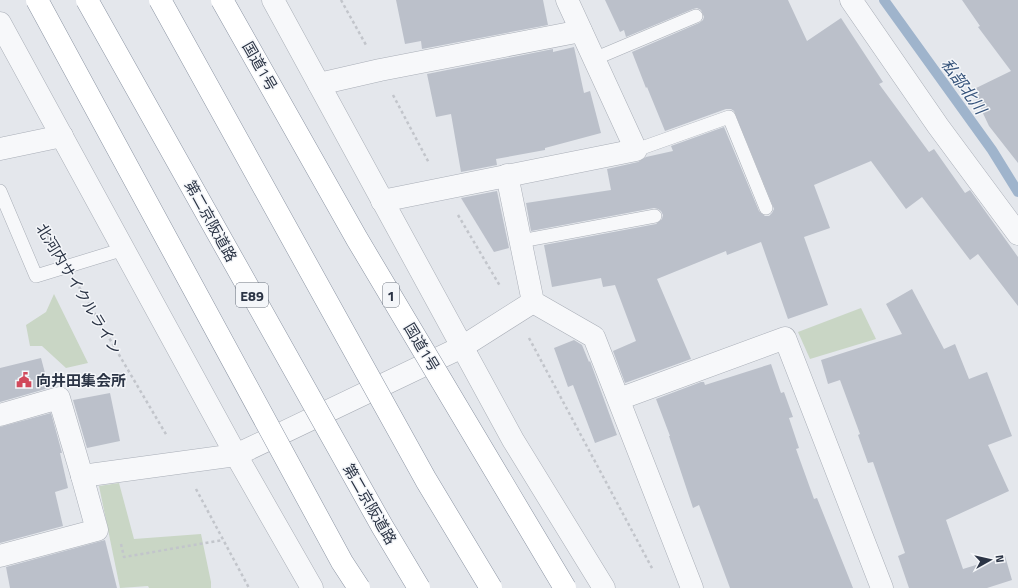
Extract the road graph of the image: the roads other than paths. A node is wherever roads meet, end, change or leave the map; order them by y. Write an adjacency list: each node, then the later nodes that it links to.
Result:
1 (37, 0): 32 (highway, bridge)
2 (87, 0): 33 (highway, 第二京阪道路 / E89, bridge)
3 (160, 0): 34 (highway, bridge)
4 (222, 0): 35 (highway, 国道1号 / 1, bridge)
5 (273, 0): 12 (street)
6 (567, 0): 10 (street)
7 (851, 0): 21 (street)
8 (696, 16): 11 (lane)
9 (0, 24): 13 (street)
10 (581, 31): 11 (street); 12 (street)
11 (594, 59): 15 (street)
12 (319, 84): 18 (street)
13 (62, 136): 14 (street); 23 (street)
14 (0, 148)
15 (636, 150): 16 (street); 19 (lane)
16 (507, 175): 18 (street); 22 (street)
17 (0, 191): 23 (lane)
18 (382, 201): 25 (street)
19 (766, 208)
20 (655, 216): 22 (lane)
21 (1018, 234)
22 (521, 242): 24 (street)
23 (124, 249): 28 (street)
24 (533, 302): 25 (street); 26 (street)
25 (462, 347): 28 (street); 36 (street)
26 (619, 399): 37 (street); 38 (street)
27 (0, 415): 29 (street)
28 (236, 455): 29 (street); 31 (street)
29 (82, 476): 30 (street)
30 (0, 556)
31 (312, 588)
32 (359, 588)
33 (419, 588)
34 (492, 588)
35 (565, 588)
36 (604, 588)
37 (692, 588)
38 (882, 588)

